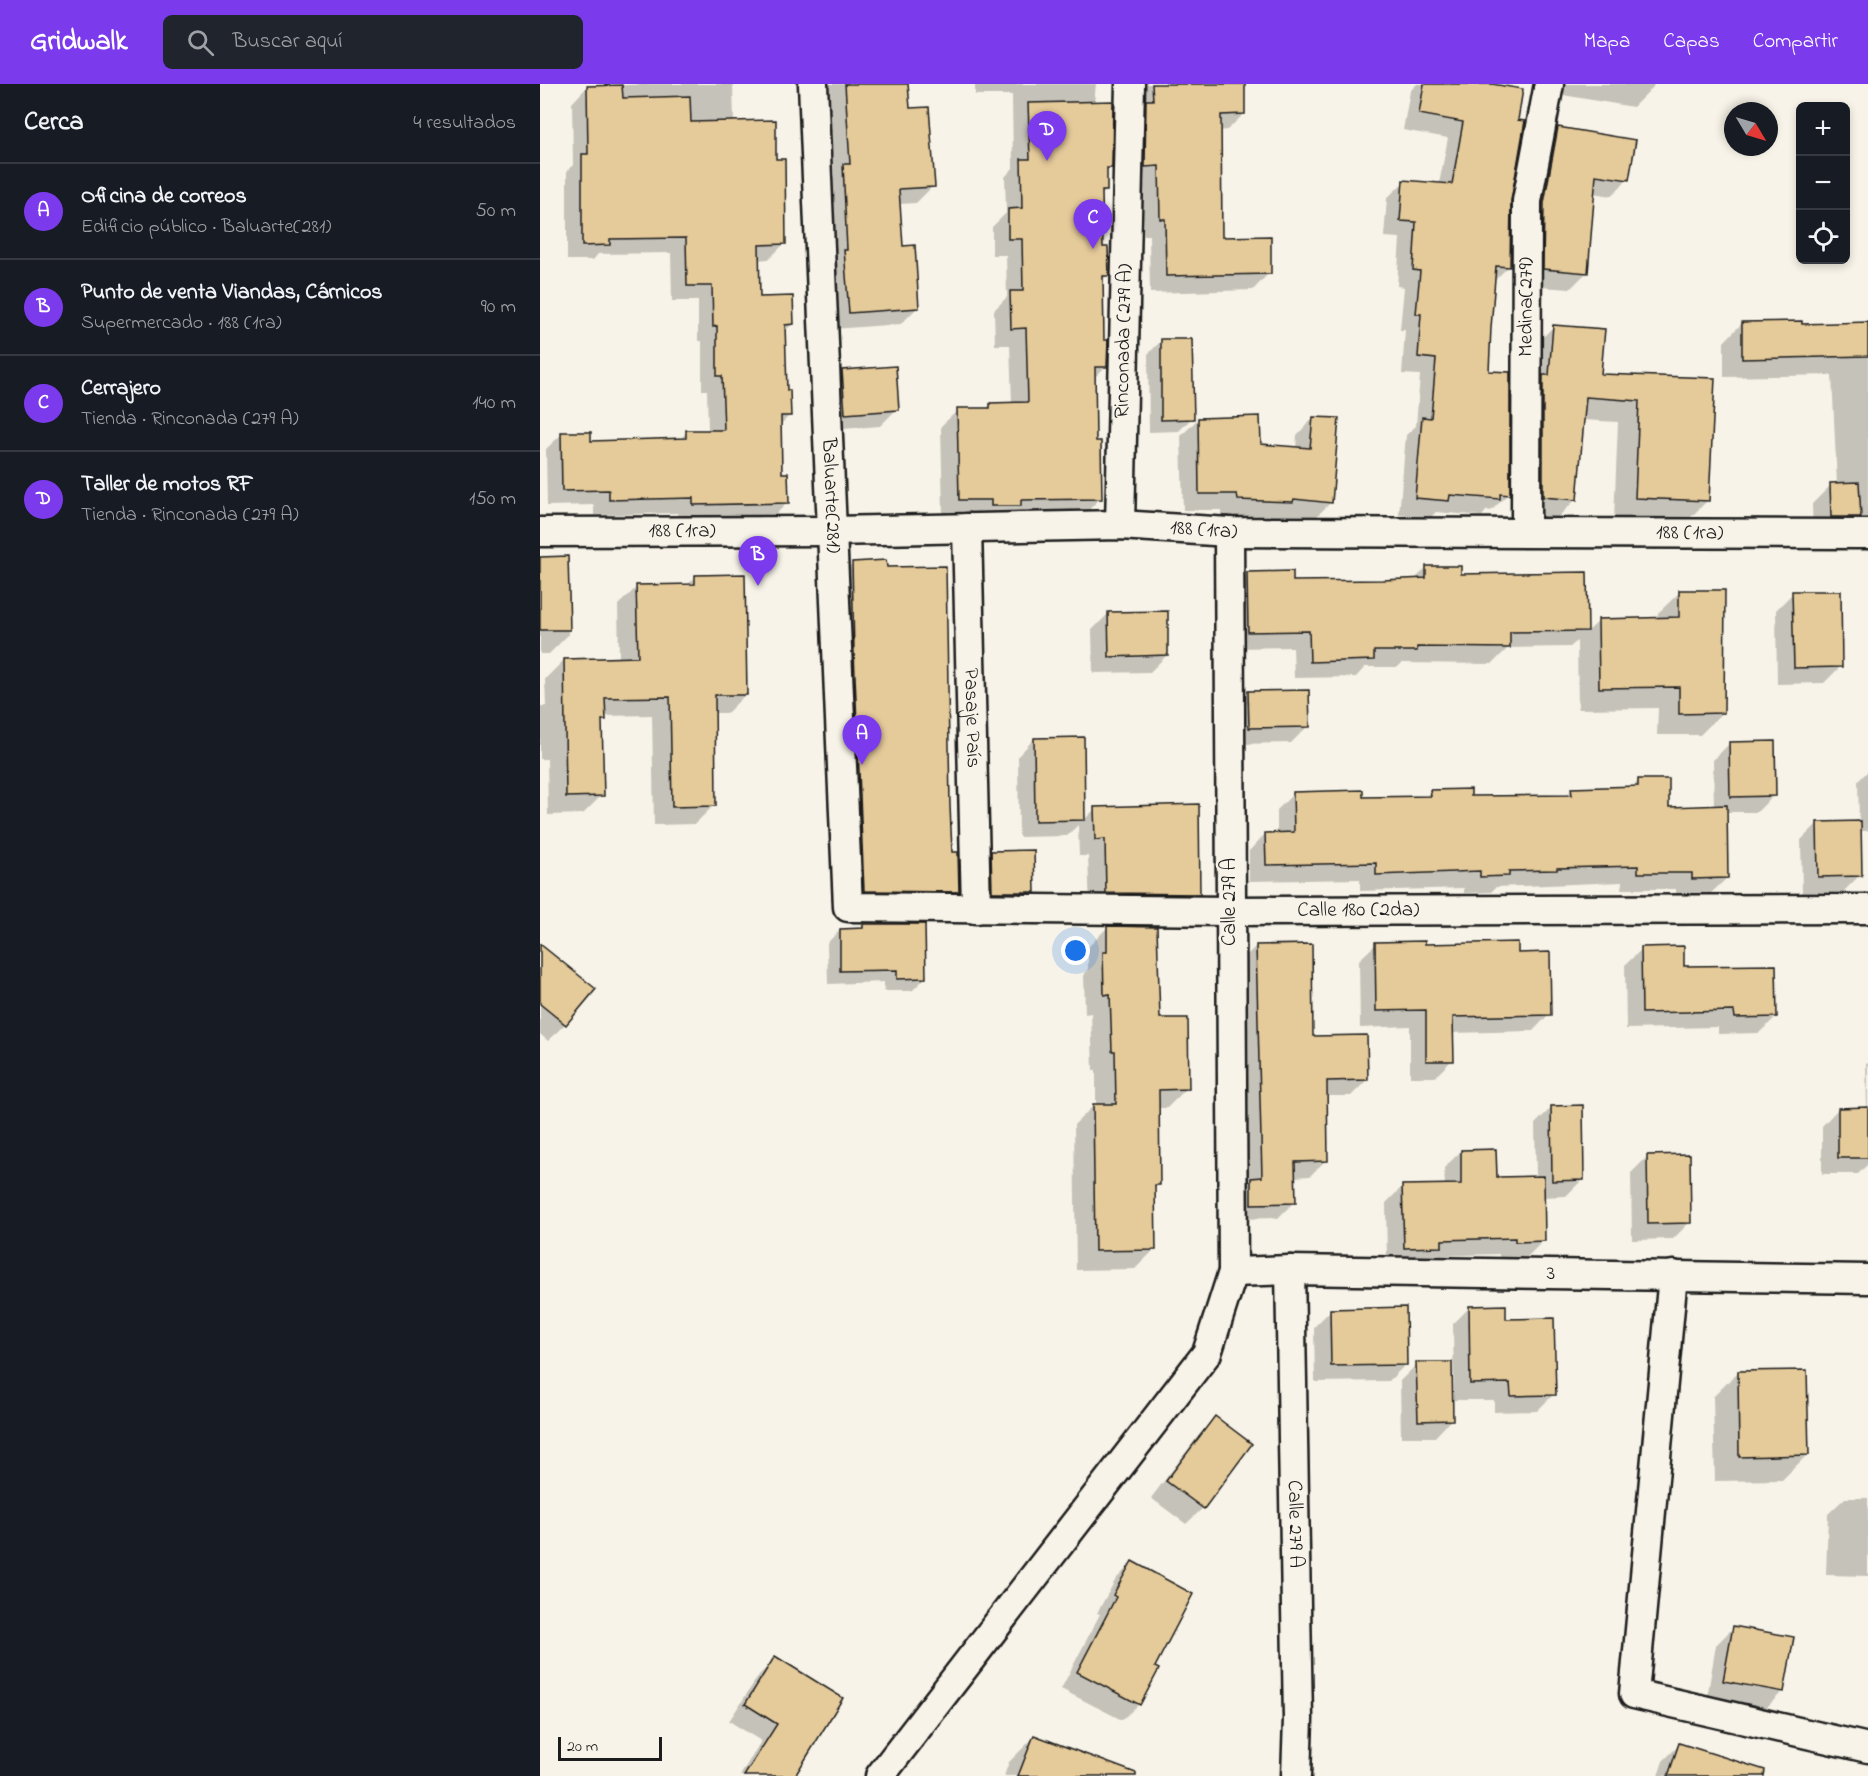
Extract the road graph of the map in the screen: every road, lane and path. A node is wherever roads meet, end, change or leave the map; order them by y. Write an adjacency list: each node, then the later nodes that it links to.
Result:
1 (813, 84): 6 (street, Baluarte(281))
2 (1130, 84): 4 (street, Rinconada (279 A))
3 (1549, 84): 9 (street, Medina(279))
4 (1120, 525): 5 (street, 188 (1ra)); 8 (street, 188 (1ra))
5 (968, 528): 6 (street, 188 (1ra)); 12 (street, Pasaje País)
6 (832, 531): 7 (street, 188 (1ra)); 11 (street, Baluarte(281))
7 (540, 532)
8 (1229, 532): 9 (street, 188 (1ra)); 14 (street, Calle 279 A)
9 (1526, 532): 10 (street, 188 (1ra))
10 (1868, 534)
11 (848, 907): 12 (street, Calle 180 (2da))
12 (976, 909): 14 (street, Calle 180 (2da))
13 (1868, 909): 14 (street, Calle 180 (2da))
14 (1230, 911): 16 (street, Calle 279 A)
15 (1290, 1270): 16 (street, 3); 17 (street, 3); 21 (street, Calle 279 A)
16 (1233, 1272): 20 (street, Calle 279 A)
17 (1673, 1275): 18 (street, 3); 19 (street)
18 (1868, 1279)
19 (1868, 1748)
20 (880, 1776)
21 (1296, 1776)

